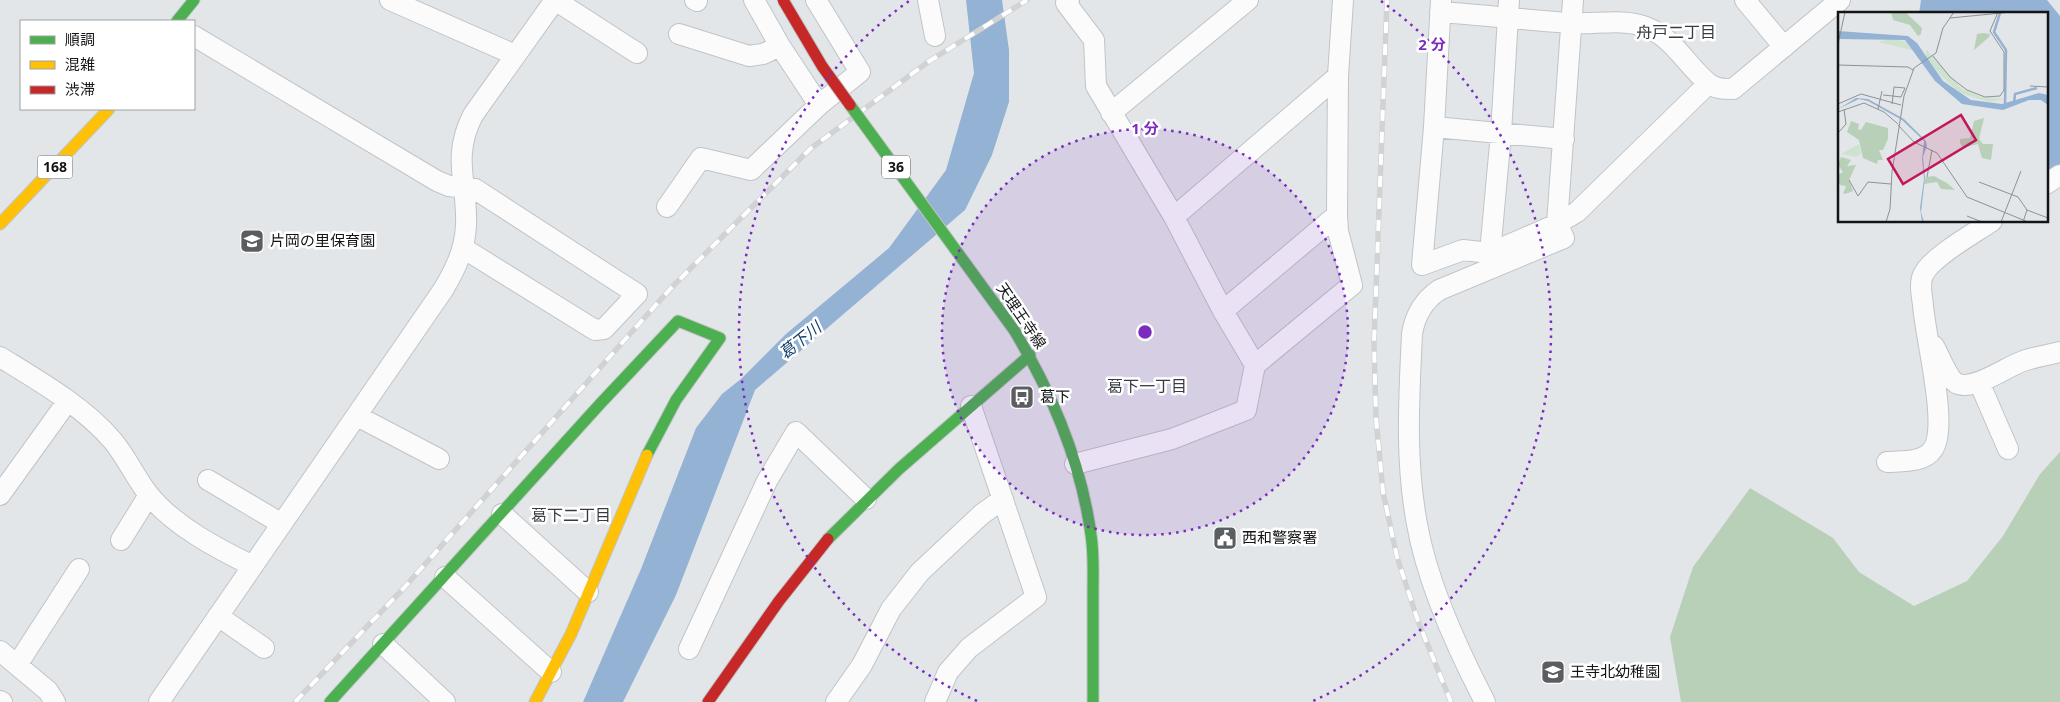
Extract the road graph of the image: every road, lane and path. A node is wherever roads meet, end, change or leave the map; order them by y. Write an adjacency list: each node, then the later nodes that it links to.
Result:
1 (194, 0): 15 (main road)
2 (390, 0): 23 (street)
3 (754, 0): 20 (street)
4 (783, 0): 44 (main road, 天理王寺線 / 36, bridge)
5 (816, 0): 26 (street)
6 (928, 0): 18 (street)
7 (1069, 0): 28 (street)
8 (1248, 0): 28 (street)
9 (1343, 0): 24 (street)
10 (1573, 0): 16 (street)
11 (1745, 0): 21 (street)
12 (1838, 1): 21 (street)
13 (1441, 6): 14 (street); 29 (street)
14 (1508, 8): 16 (street); 30 (street)
15 (177, 20)
16 (1572, 24): 25 (street); 31 (street)
17 (679, 34): 20 (street)
18 (935, 36)
19 (195, 37): 32 (street)
20 (780, 46): 26 (street)
21 (1784, 47): 25 (street)
22 (637, 53): 23 (street)
23 (515, 55): 32 (street)
24 (1338, 76): 34 (street); 35 (street)
25 (1708, 84): 38 (street)
26 (819, 105): 33 (street)
27 (108, 110): 37 (main road, 168)
28 (1111, 113): 35 (street)
29 (1434, 127): 30 (street); 40 (street)
30 (1502, 132): 31 (street); 40 (street)
31 (1564, 139): 38 (street)
32 (463, 187): 39 (street); 39 (street)
33 (668, 207)
34 (1336, 215): 41 (street); 46 (street)
35 (1174, 217): 41 (street)
36 (1990, 222): 42 (street)
37 (0, 224)
38 (1557, 224): 40 (street); 83 (street)
39 (463, 248): 50 (street)
40 (1490, 253)
41 (1223, 311): 46 (street)
42 (1925, 329): 47 (street); 53 (street)
43 (2060, 352): 47 (street)
44 (1030, 355): 49 (main road); 54 (main road, 天理王寺線 / 36)
45 (0, 357): 48 (street)
46 (1255, 365): 54 (street)
47 (1979, 382): 51 (street)
48 (67, 402): 56 (street); 57 (street)
49 (971, 406): 58 (main road); 59 (street)
50 (356, 416): 52 (street); 61 (street)
51 (2008, 449)
52 (439, 459)
53 (1887, 462)
54 (1075, 464): 82 (main road, 天理王寺線 / 36)
55 (208, 480): 61 (street)
56 (0, 495)
57 (149, 495): 62 (street); 63 (street)
58 (866, 499): 70 (street); 74 (main road)
59 (1003, 499): 80 (street); 81 (street)
60 (502, 514): 65 (main road); 66 (street); 66 (main road)
61 (282, 524): 63 (street)
62 (121, 540)
63 (253, 566): 67 (street)
64 (79, 569): 72 (street)
65 (444, 577): 68 (main road); 73 (street)
66 (588, 592): 73 (main road)
67 (218, 616): 69 (street); 76 (street)
68 (382, 644): 77 (main road); 78 (street)
69 (264, 648)
70 (689, 649)
71 (0, 651): 72 (street)
72 (17, 665): 75 (street)
73 (551, 672): 79 (main road)
74 (711, 701)
75 (55, 702)
76 (159, 702)
77 (330, 702)
78 (445, 702)
79 (535, 702)
80 (836, 702)
81 (936, 702)
82 (1093, 702)
83 (1485, 702)

